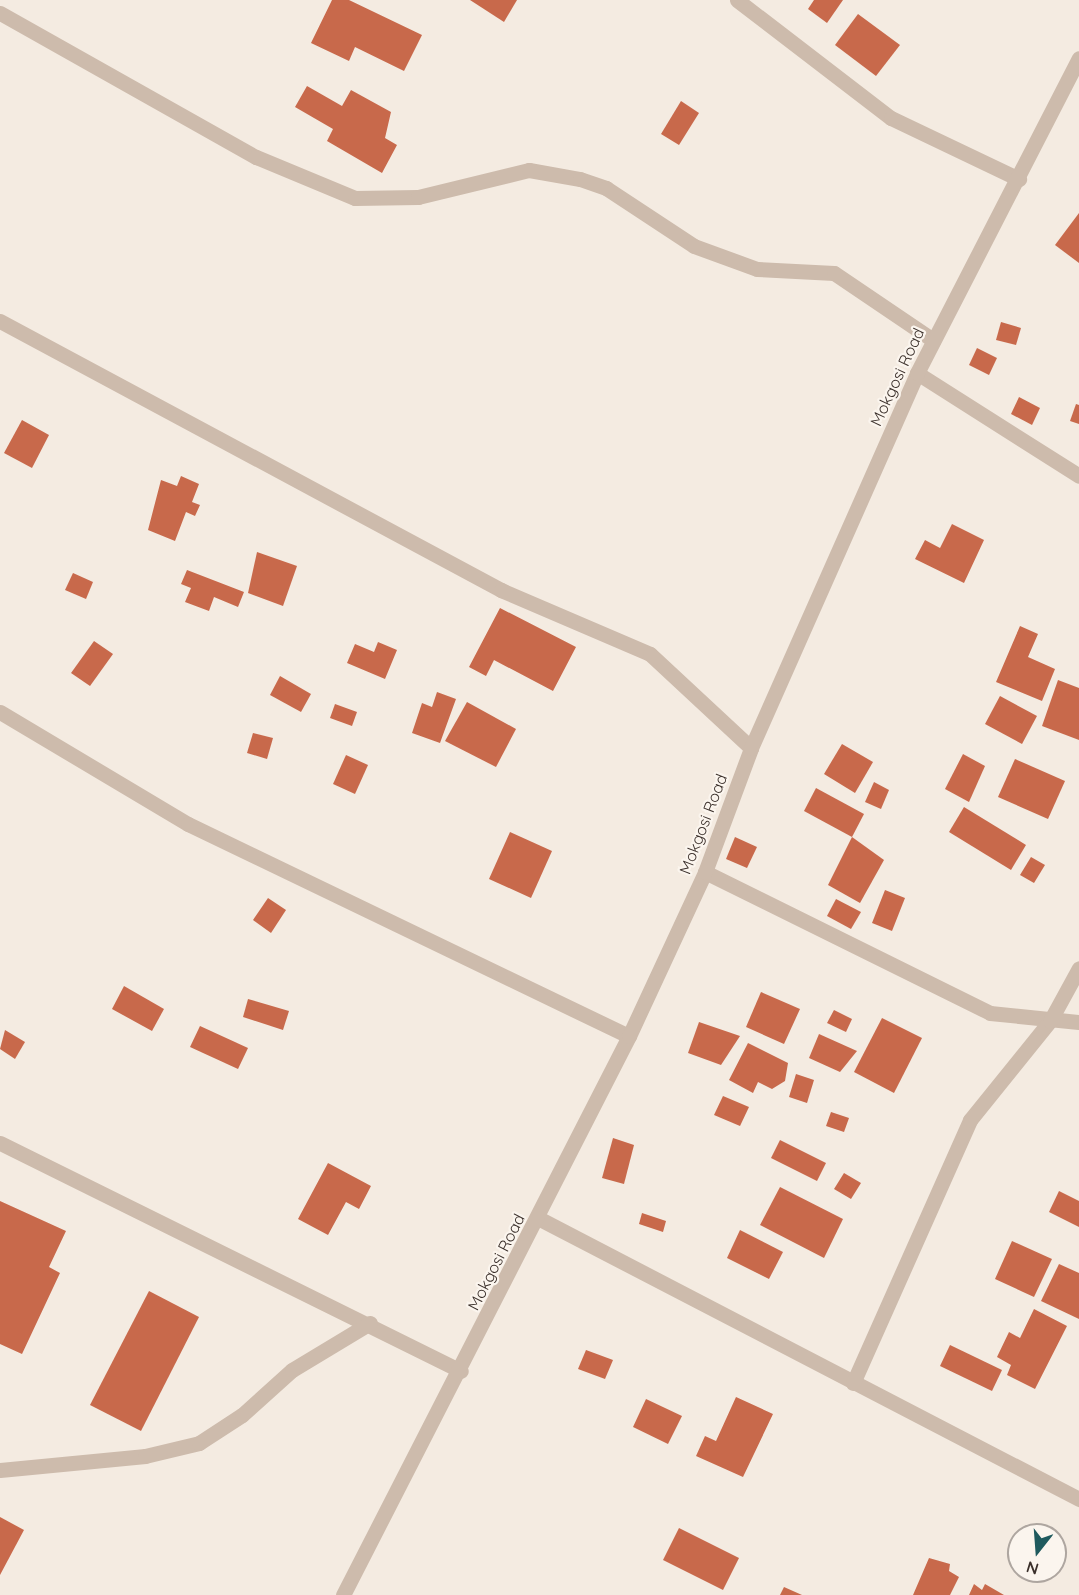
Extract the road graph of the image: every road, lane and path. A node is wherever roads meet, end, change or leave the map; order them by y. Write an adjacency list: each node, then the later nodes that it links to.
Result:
1 (737, 0): 4 (street)
2 (0, 14): 6 (street)
3 (1079, 59): 4 (street, Mokgosi Road)
4 (1019, 179): 6 (street, Mokgosi Road)
5 (0, 321): 10 (street)
6 (933, 340): 7 (street, Mokgosi Road)
7 (917, 373): 8 (street); 10 (street, Mokgosi Road)
8 (1079, 476)
9 (0, 712): 15 (street)
10 (752, 748): 11 (street, Mokgosi Road)
11 (705, 872): 13 (street); 15 (street, Mokgosi Road)
12 (1079, 968): 13 (street)
13 (1050, 1021): 14 (street); 20 (street)
14 (1079, 1022)
15 (629, 1036): 17 (street, Mokgosi Road)
16 (0, 1143): 18 (street)
17 (538, 1218): 19 (street, Mokgosi Road); 20 (street)
18 (370, 1323): 19 (street); 21 (street)
19 (461, 1371): 23 (street, Mokgosi Road)
20 (853, 1383): 22 (street)
21 (0, 1470)
22 (1079, 1499)
23 (343, 1595)

